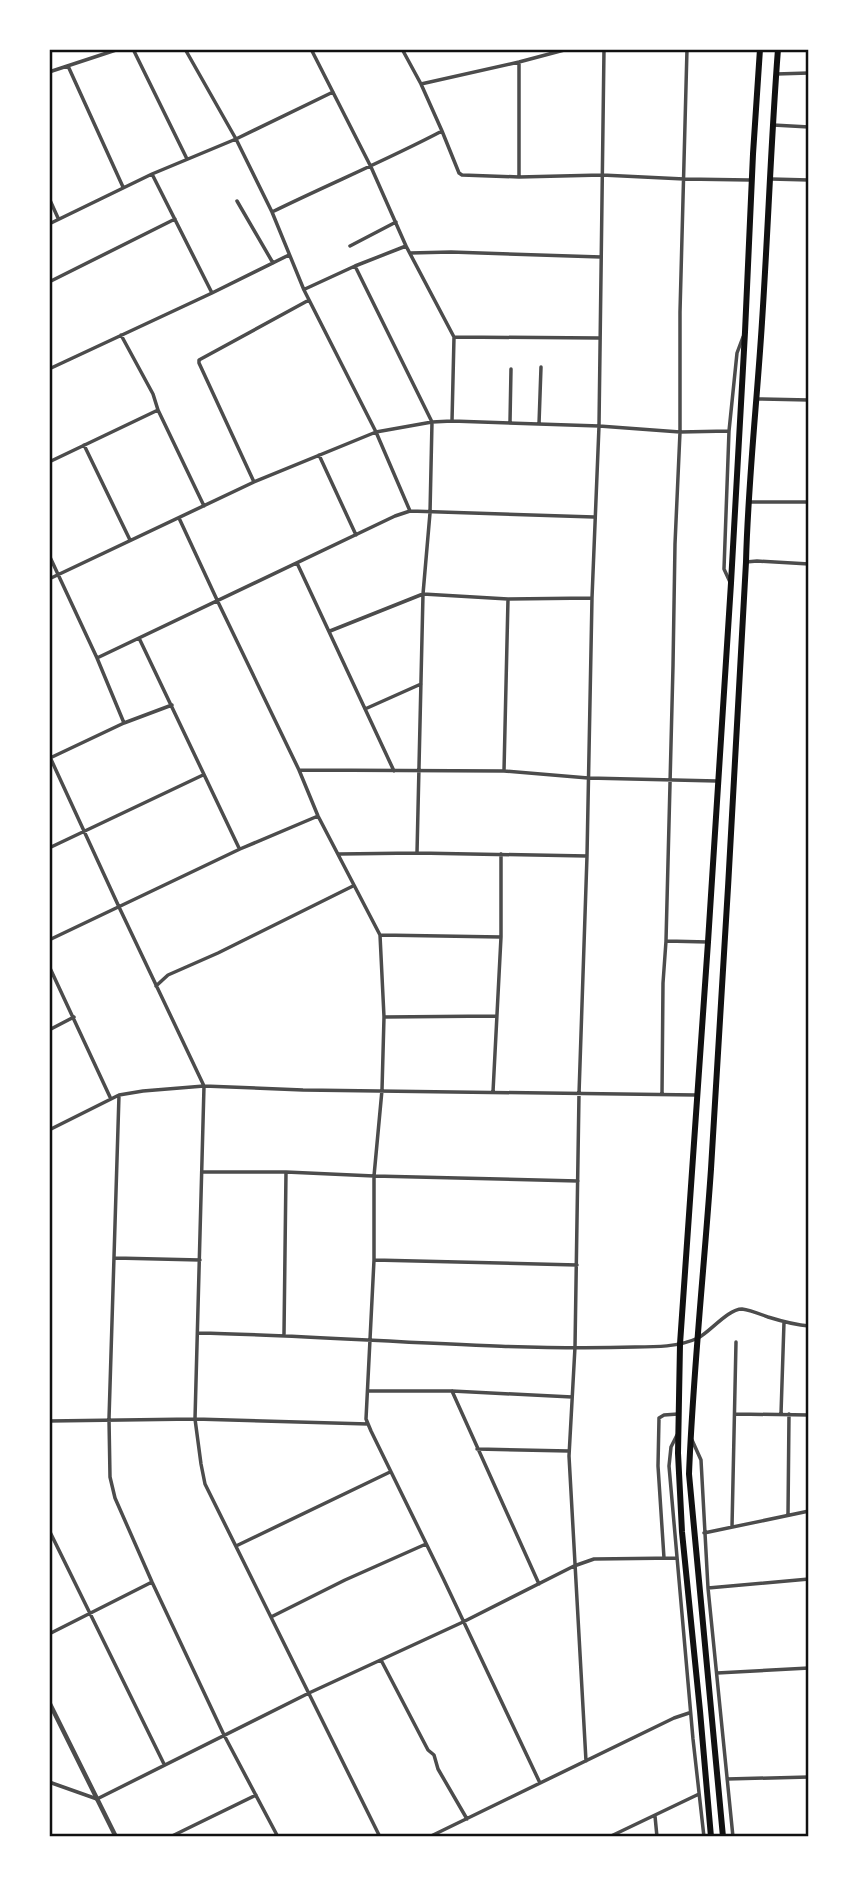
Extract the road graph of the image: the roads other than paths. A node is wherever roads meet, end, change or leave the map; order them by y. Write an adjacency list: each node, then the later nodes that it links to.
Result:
1 (119, 49): 12 (street)
2 (133, 49): 22 (street)
3 (185, 49): 21 (street)
4 (311, 49): 17 (street)
5 (402, 49): 16 (street)
6 (568, 49): 11 (street)
7 (604, 49): 25 (street)
8 (687, 49): 27 (street)
9 (760, 49): 29 (main road)
10 (778, 49): 15 (main road)
11 (519, 62): 16 (street); 26 (street)
12 (68, 66): 13 (street); 31 (street)
13 (49, 72)
14 (809, 73): 15 (street)
15 (776, 74): 18 (main road)
16 (421, 84): 20 (street)
17 (333, 92): 21 (street); 23 (street)
18 (773, 125): 19 (street); 28 (main road)
19 (809, 127)
20 (442, 131): 23 (street); 26 (street)
21 (236, 139): 22 (street); 34 (street)
22 (187, 159): 24 (street)
23 (371, 167): 34 (street); 37 (street)
24 (152, 174): 31 (street); 36 (street)
25 (602, 175): 26 (street); 27 (street); 43 (street)
26 (519, 177)
27 (684, 179): 29 (street); 67 (street)
28 (769, 179): 30 (street); 57 (main road)
29 (752, 180): 50 (main road)
30 (809, 180)
31 (124, 187): 35 (street)
32 (49, 198): 35 (street)
33 (237, 201): 44 (street)
34 (272, 212): 42 (street)
35 (59, 219): 38 (street)
36 (175, 219): 46 (street); 48 (street)
37 (396, 222): 39 (street); 40 (street)
38 (49, 224)
39 (350, 246)
40 (406, 246): 41 (street); 45 (street)
41 (410, 253): 43 (street); 52 (street)
42 (289, 255): 44 (street); 47 (street)
43 (601, 257): 53 (street)
44 (273, 263): 48 (street)
45 (355, 265): 47 (street); 61 (street)
46 (49, 282)
47 (304, 290): 49 (street)
48 (212, 293): 51 (street)
49 (309, 299): 66 (street); 71 (street)
50 (745, 332): 65 (street); 87 (main road)
51 (121, 335): 55 (street); 59 (street)
52 (454, 337): 53 (street); 60 (street)
53 (599, 338): 64 (street)
54 (541, 367): 63 (street)
55 (49, 369)
56 (511, 369): 62 (street)
57 (755, 398): 58 (street); 72 (main road)
58 (809, 401)
59 (158, 410): 68 (street); 74 (street)
60 (452, 421): 61 (street); 62 (street)
61 (432, 422): 66 (street); 76 (street)
62 (510, 423): 63 (street)
63 (538, 424): 64 (street)
64 (598, 426): 67 (street); 77 (street)
65 (729, 431): 67 (street); 87 (street)
66 (376, 432): 69 (street); 75 (street)
67 (680, 432): 106 (street)
68 (84, 445): 70 (street); 80 (street)
69 (319, 455): 71 (street); 79 (street)
70 (49, 462)
71 (254, 482): 74 (street)
72 (748, 502): 73 (street); 82 (main road)
73 (809, 502)
74 (204, 506): 78 (street)
75 (410, 511): 76 (street); 79 (street)
76 (430, 513): 77 (street); 88 (street)
77 (594, 517): 90 (street)
78 (179, 518): 80 (street); 91 (street)
79 (356, 535): 83 (street)
80 (130, 540): 85 (street)
81 (49, 555): 85 (street)
82 (746, 562): 84 (street); 150 (main road)
83 (297, 563): 91 (street); 92 (street)
84 (809, 564)
85 (58, 575): 86 (street); 94 (street)
86 (49, 579)
87 (731, 583): 107 (main road)
88 (423, 594): 89 (street); 92 (street); 95 (street)
89 (508, 598): 90 (street); 103 (street)
90 (592, 598): 105 (street)
91 (218, 602): 93 (street); 100 (street)
92 (330, 631): 97 (street)
93 (139, 638): 94 (street); 96 (street)
94 (97, 658): 98 (street)
95 (421, 684): 97 (street); 102 (street)
96 (172, 705): 98 (street); 104 (street)
97 (365, 709): 101 (street)
98 (124, 723): 99 (street)
99 (50, 757): 109 (street)
100 (299, 770): 101 (street); 108 (street)
101 (394, 771): 102 (street)
102 (420, 771): 103 (street); 112 (street)
103 (505, 771): 105 (street)
104 (203, 775): 109 (street); 111 (street)
105 (588, 778): 106 (street); 115 (street)
106 (670, 779): 107 (street); 121 (street)
107 (717, 781): 122 (main road)
108 (318, 816): 111 (street); 113 (street)
109 (84, 831): 110 (street); 117 (street)
110 (49, 848)
111 (240, 849): 117 (street)
112 (417, 853): 113 (street); 114 (street)
113 (339, 854): 116 (street)
114 (501, 855): 115 (street); 119 (street)
115 (587, 856): 132 (street)
116 (354, 886): 118 (street); 124 (street)
117 (118, 907): 120 (street); 124 (street)
118 (380, 934): 119 (street); 127 (street)
119 (501, 937): 125 (street)
120 (49, 940)
121 (666, 941): 122 (street); 135 (street)
122 (708, 942): 134 (main road)
123 (49, 966): 126 (street)
124 (156, 986): 129 (street)
125 (497, 1016): 127 (street); 131 (street)
126 (74, 1017): 128 (street); 136 (street)
127 (384, 1017): 130 (street)
128 (49, 1030)
129 (204, 1086): 130 (street); 133 (street); 138 (street)
130 (382, 1090): 131 (street); 140 (street)
131 (493, 1091): 132 (street)
132 (579, 1094): 135 (street); 141 (street)
133 (119, 1095): 136 (street); 142 (street)
134 (696, 1095): 135 (street); 153 (main road)
135 (662, 1096)
136 (111, 1098): 137 (street)
137 (49, 1130)
138 (202, 1172): 139 (street); 143 (street)
139 (286, 1172): 140 (street); 149 (street)
140 (374, 1176): 141 (street); 144 (street)
141 (578, 1181): 145 (street)
142 (114, 1258): 143 (street); 163 (street)
143 (200, 1260): 148 (street)
144 (374, 1260): 145 (street); 151 (street)
145 (577, 1265): 154 (street)
146 (784, 1322): 147 (street); 150 (street); 160 (street)
147 (809, 1326)
148 (198, 1333): 149 (street); 164 (street)
149 (284, 1335): 151 (street)
150 (698, 1338): 153 (street); 168 (main road)
151 (370, 1341): 154 (street); 155 (street)
152 (736, 1342): 159 (street)
153 (680, 1343): 154 (street); 158 (main road)
154 (575, 1347): 157 (street)
155 (368, 1391): 156 (street); 166 (street)
156 (452, 1391): 157 (street); 169 (street)
157 (572, 1397): 170 (street)
158 (678, 1413): 167 (main road); 171 (street)
159 (736, 1414): 160 (street); 176 (street)
160 (781, 1414): 161 (street)
161 (789, 1414): 162 (street); 175 (street)
162 (809, 1415)
163 (109, 1419): 164 (street); 165 (street); 185 (street)
164 (195, 1419): 166 (street); 180 (street)
165 (49, 1421)
166 (368, 1424): 173 (street)
167 (678, 1434): 172 (street); 218 (main road)
168 (691, 1436): 178 (street); 219 (main road)
169 (477, 1450): 170 (street); 186 (street)
170 (569, 1451): 183 (street)
171 (658, 1466): 172 (street); 181 (street)
172 (668, 1466): 182 (street)
173 (390, 1472): 179 (street); 180 (street)
174 (809, 1511): 175 (street)
175 (788, 1515): 176 (street)
176 (733, 1527): 178 (street)
177 (49, 1530): 188 (street)
178 (704, 1533): 187 (street)
179 (426, 1544): 189 (street); 190 (street)
180 (236, 1546): 189 (street)
181 (664, 1558): 182 (street); 183 (street)
182 (677, 1558): 197 (street)
183 (574, 1566): 186 (street); 199 (street)
184 (809, 1579): 187 (street)
185 (152, 1583): 188 (street); 198 (street)
186 (539, 1584): 190 (street)
187 (708, 1588): 194 (street)
188 (91, 1613): 191 (street); 200 (street)
189 (271, 1617): 195 (street)
190 (463, 1622): 192 (street); 204 (street)
191 (49, 1634)
192 (381, 1660): 195 (street); 209 (street)
193 (809, 1668): 194 (street)
194 (717, 1673): 202 (street)
195 (309, 1693): 198 (street); 213 (street)
196 (49, 1702): 207 (street)
197 (690, 1712): 199 (street); 205 (street)
198 (224, 1735): 200 (street); 206 (street)
199 (586, 1761): 204 (street)
200 (164, 1764): 207 (street)
201 (809, 1777): 202 (street)
202 (727, 1779): 220 (street)
203 (49, 1782): 207 (street)
204 (540, 1783): 209 (street)
205 (699, 1794): 208 (street); 217 (street)
206 (256, 1795): 211 (street); 212 (street)
207 (97, 1799): 210 (street)
208 (655, 1816): 215 (street); 216 (street)
209 (467, 1819): 214 (street)
210 (116, 1837)
211 (170, 1837)
212 (278, 1837)
213 (380, 1837)
214 (429, 1837)
215 (609, 1837)
216 (657, 1837)
217 (704, 1837)
218 (711, 1837)
219 (723, 1837)
220 (733, 1837)

